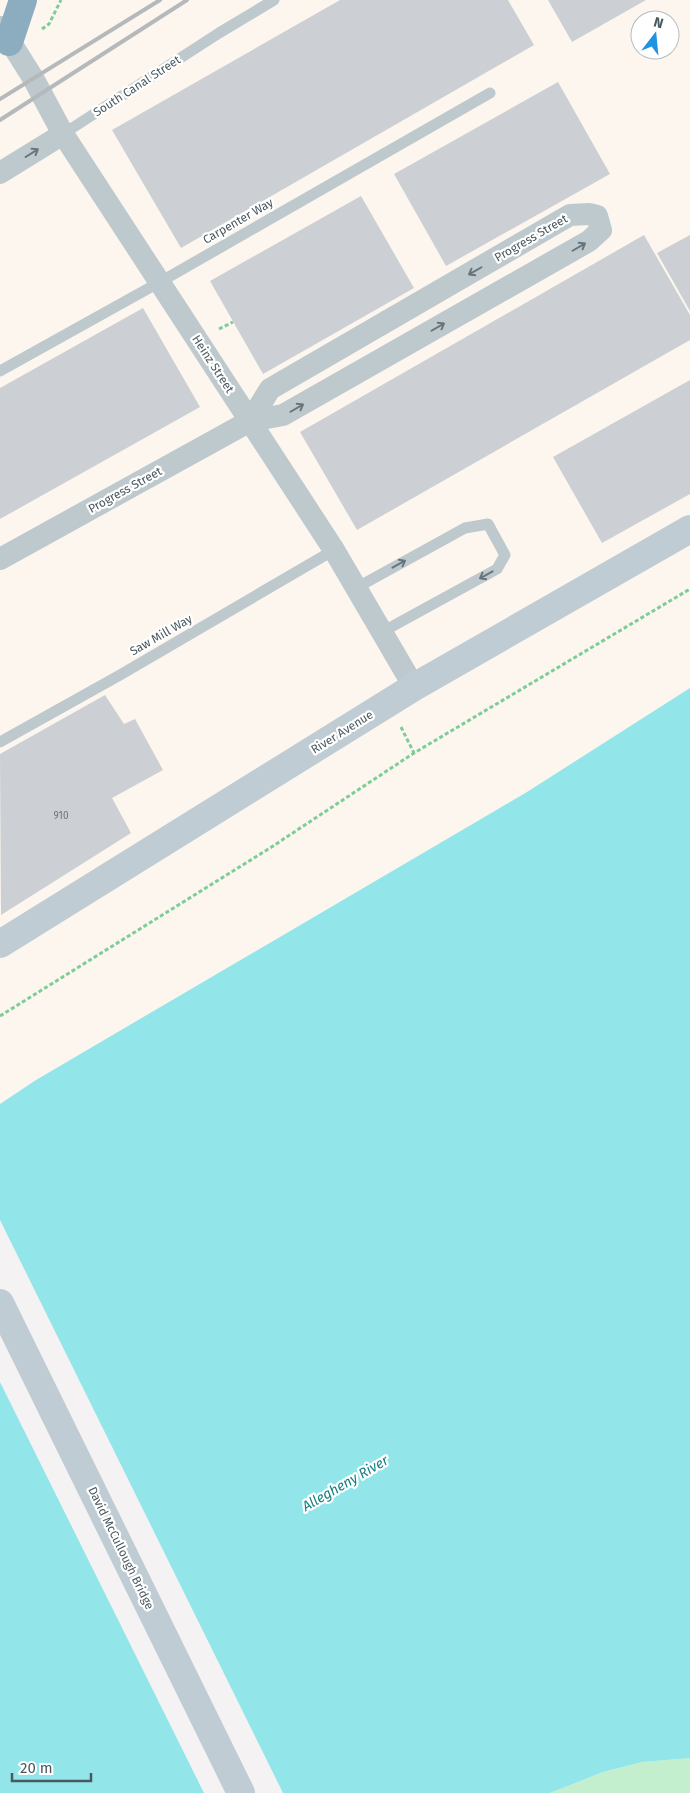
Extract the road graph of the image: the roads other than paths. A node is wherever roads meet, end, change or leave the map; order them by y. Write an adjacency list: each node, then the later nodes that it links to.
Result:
1 (23, 0): 3 (highway)
2 (274, 0): 5 (lane, South Canal Street)
3 (3, 39): 5 (street, Heinz Street)
4 (490, 93): 7 (lane, Carpenter Way)
5 (63, 134): 6 (street, South Canal Street, one-way to 5); 7 (street, Heinz Street)
6 (0, 173)
7 (160, 282): 8 (lane, Carpenter Way); 9 (street, Heinz Street)
8 (0, 371)
9 (250, 420): 9 (street, Progress Street, one-way to 9); 11 (street, Heinz Street); 12 (street, Progress Street)
10 (690, 529): 15 (street, River Avenue)
11 (334, 550): 13 (street, Heinz Street); 16 (lane, Saw Mill Way)
12 (0, 559)
13 (356, 588): 14 (street, Heinz Street); 14 (lane, one-way to 14)
14 (382, 632): 15 (street, Heinz Street)
15 (414, 687): 17 (street, River Avenue)
16 (0, 742)
17 (4, 938)
18 (0, 1303): 19 (street, David McCullough Bridge)
19 (241, 1793)

